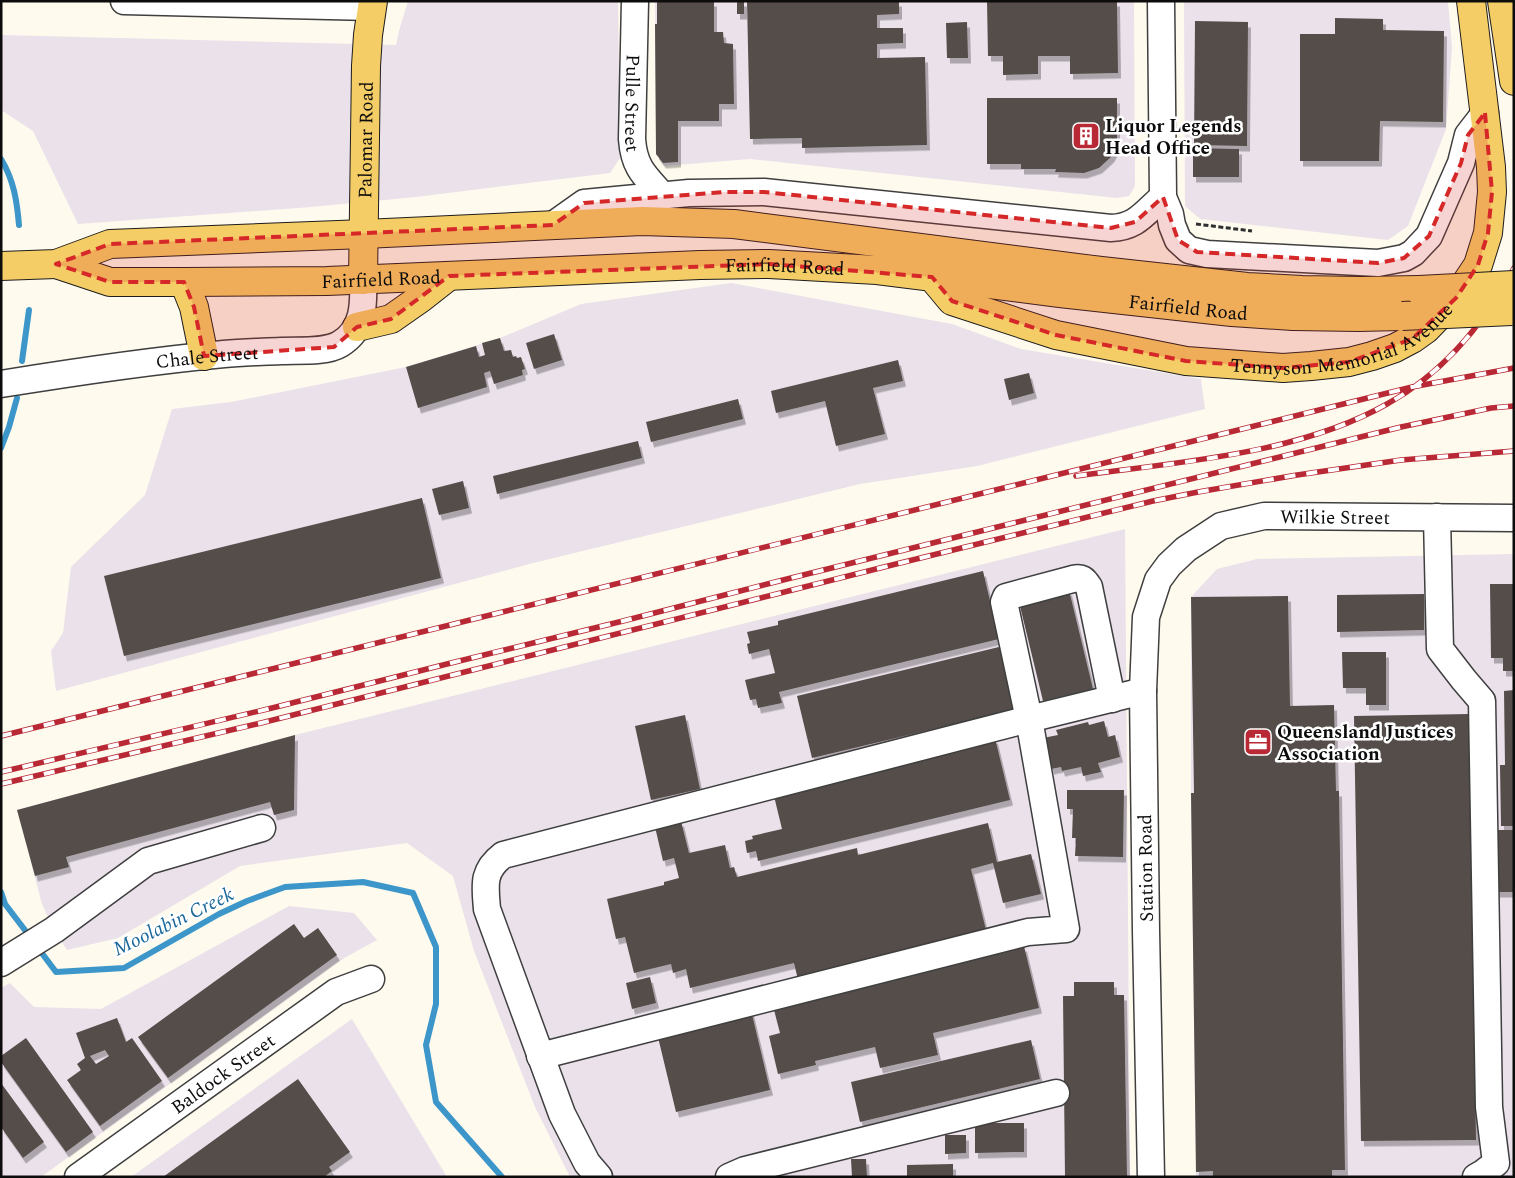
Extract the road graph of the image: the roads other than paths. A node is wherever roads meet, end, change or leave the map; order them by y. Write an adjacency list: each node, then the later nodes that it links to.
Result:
1 (124, 1): 6 (street)
2 (635, 1): 9 (street, Pulle Street)
3 (1161, 1): 10 (street)
4 (1471, 1): 8 (main road, Tennyson Memorial Avenue)
5 (1502, 1): 7 (main road)
6 (372, 4): 12 (main road, Palomar Road)
7 (1514, 81)
8 (1485, 113): 10 (street); 16 (main road, Tennyson Memorial Avenue)
9 (662, 195): 10 (street); 11 (street)
10 (1163, 197)
11 (553, 225): 12 (main road, Fairfield Road); 19 (main road, Fairfield Road, bridge)
12 (364, 234): 13 (main road, Fairfield Road); 17 (main road, Palomar Road)
13 (56, 264): 14 (main road, Fairfield Road); 18 (main road, Fairfield Road)
14 (1, 266)
15 (448, 276): 16 (main road, Fairfield Road); 17 (main road, Fairfield Road); 20 (main road)
16 (932, 277): 19 (main road, Fairfield Road, bridge)
17 (363, 280): 18 (main road, Fairfield Road); 20 (street)
18 (184, 282): 21 (main road)
19 (1513, 302)
20 (357, 327): 21 (street, Chale Street)
21 (204, 356): 22 (street, Chale Street)
22 (2, 384)
23 (1437, 517): 24 (street, Wilkie Street); 25 (street, Wilkie Street); 38 (street)
24 (1514, 518)
25 (1169, 566): 26 (street, Station Road)
26 (1143, 691): 27 (street); 37 (street, Station Road)
27 (1112, 699): 28 (street); 28 (street)
28 (1029, 719): 32 (street); 32 (street)
29 (262, 828): 30 (street)
30 (1, 963)
31 (371, 979): 34 (street, Baldock Street)
32 (540, 1056): 35 (street)
33 (1056, 1093): 36 (street)
34 (78, 1177)
35 (599, 1177)
36 (728, 1177)
37 (1151, 1177)
38 (1476, 1177)

